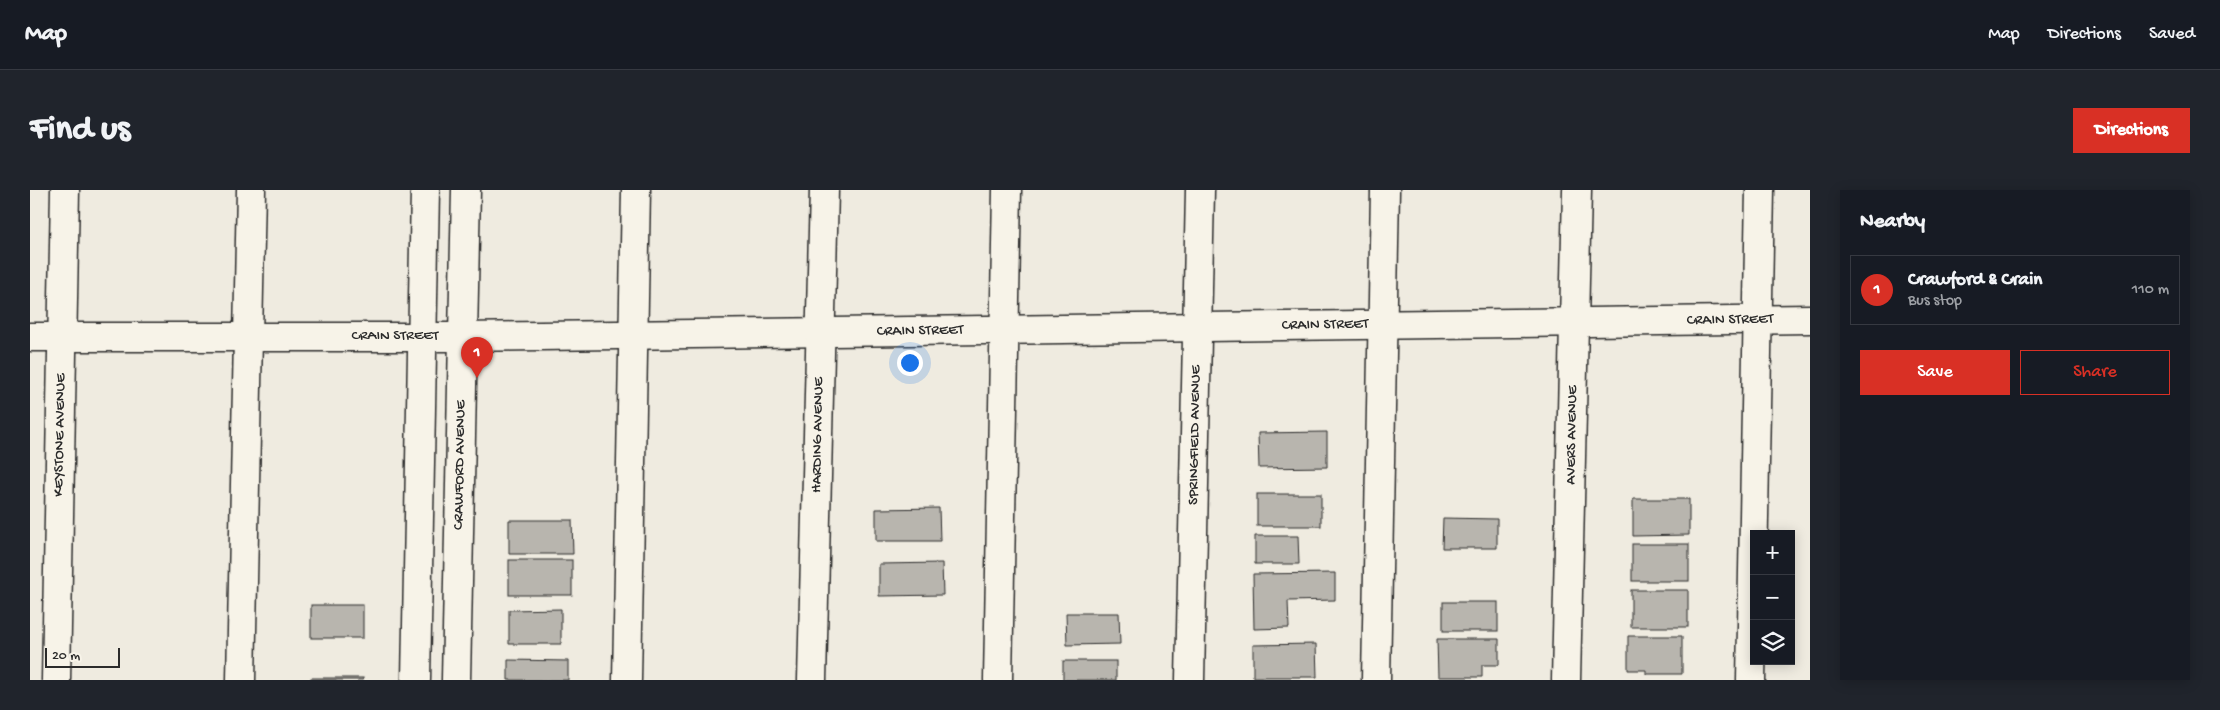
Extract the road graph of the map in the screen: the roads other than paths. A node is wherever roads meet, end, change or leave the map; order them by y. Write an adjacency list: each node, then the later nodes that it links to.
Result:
1 (65, 190): 23 (street, KEYSTONE AVENUE)
2 (251, 190): 20 (street)
3 (425, 190): 21 (street)
4 (466, 190): 24 (street, CRAWFORD AVENUE)
5 (636, 190): 19 (street)
6 (824, 190): 18 (street, HARDING AVENUE)
7 (1008, 190): 17 (street)
8 (1200, 190): 16 (street, SPRINGFIELD AVENUE)
9 (1385, 190): 15 (street)
10 (1577, 190): 14 (street, AVERS AVENUE)
11 (1760, 190): 13 (street)
12 (1810, 319): 13 (street, CRAIN STREET)
13 (1758, 320): 14 (street, CRAIN STREET); 35 (street)
14 (1574, 322): 15 (street, CRAIN STREET); 34 (street, AVERS AVENUE)
15 (1382, 325): 16 (street, CRAIN STREET); 33 (street)
16 (1197, 327): 17 (street, CRAIN STREET); 32 (street, SPRINGFIELD AVENUE)
17 (1005, 330): 18 (street, CRAIN STREET); 31 (street)
18 (820, 332): 19 (street, CRAIN STREET); 30 (street, HARDING AVENUE)
19 (634, 334): 24 (street, CRAIN STREET); 29 (street)
20 (248, 336): 21 (street, CRAIN STREET); 23 (street, CRAIN STREET); 26 (street)
21 (423, 336): 24 (street, CRAIN STREET); 27 (street)
22 (30, 337): 23 (street, CRAIN STREET)
23 (62, 337): 25 (street, KEYSTONE AVENUE)
24 (463, 337): 28 (street, CRAWFORD AVENUE)
25 (56, 680)
26 (241, 680)
27 (416, 680)
28 (456, 680)
29 (627, 680)
30 (812, 680)
31 (998, 680)
32 (1190, 680)
33 (1376, 680)
34 (1566, 680)
35 (1751, 680)

